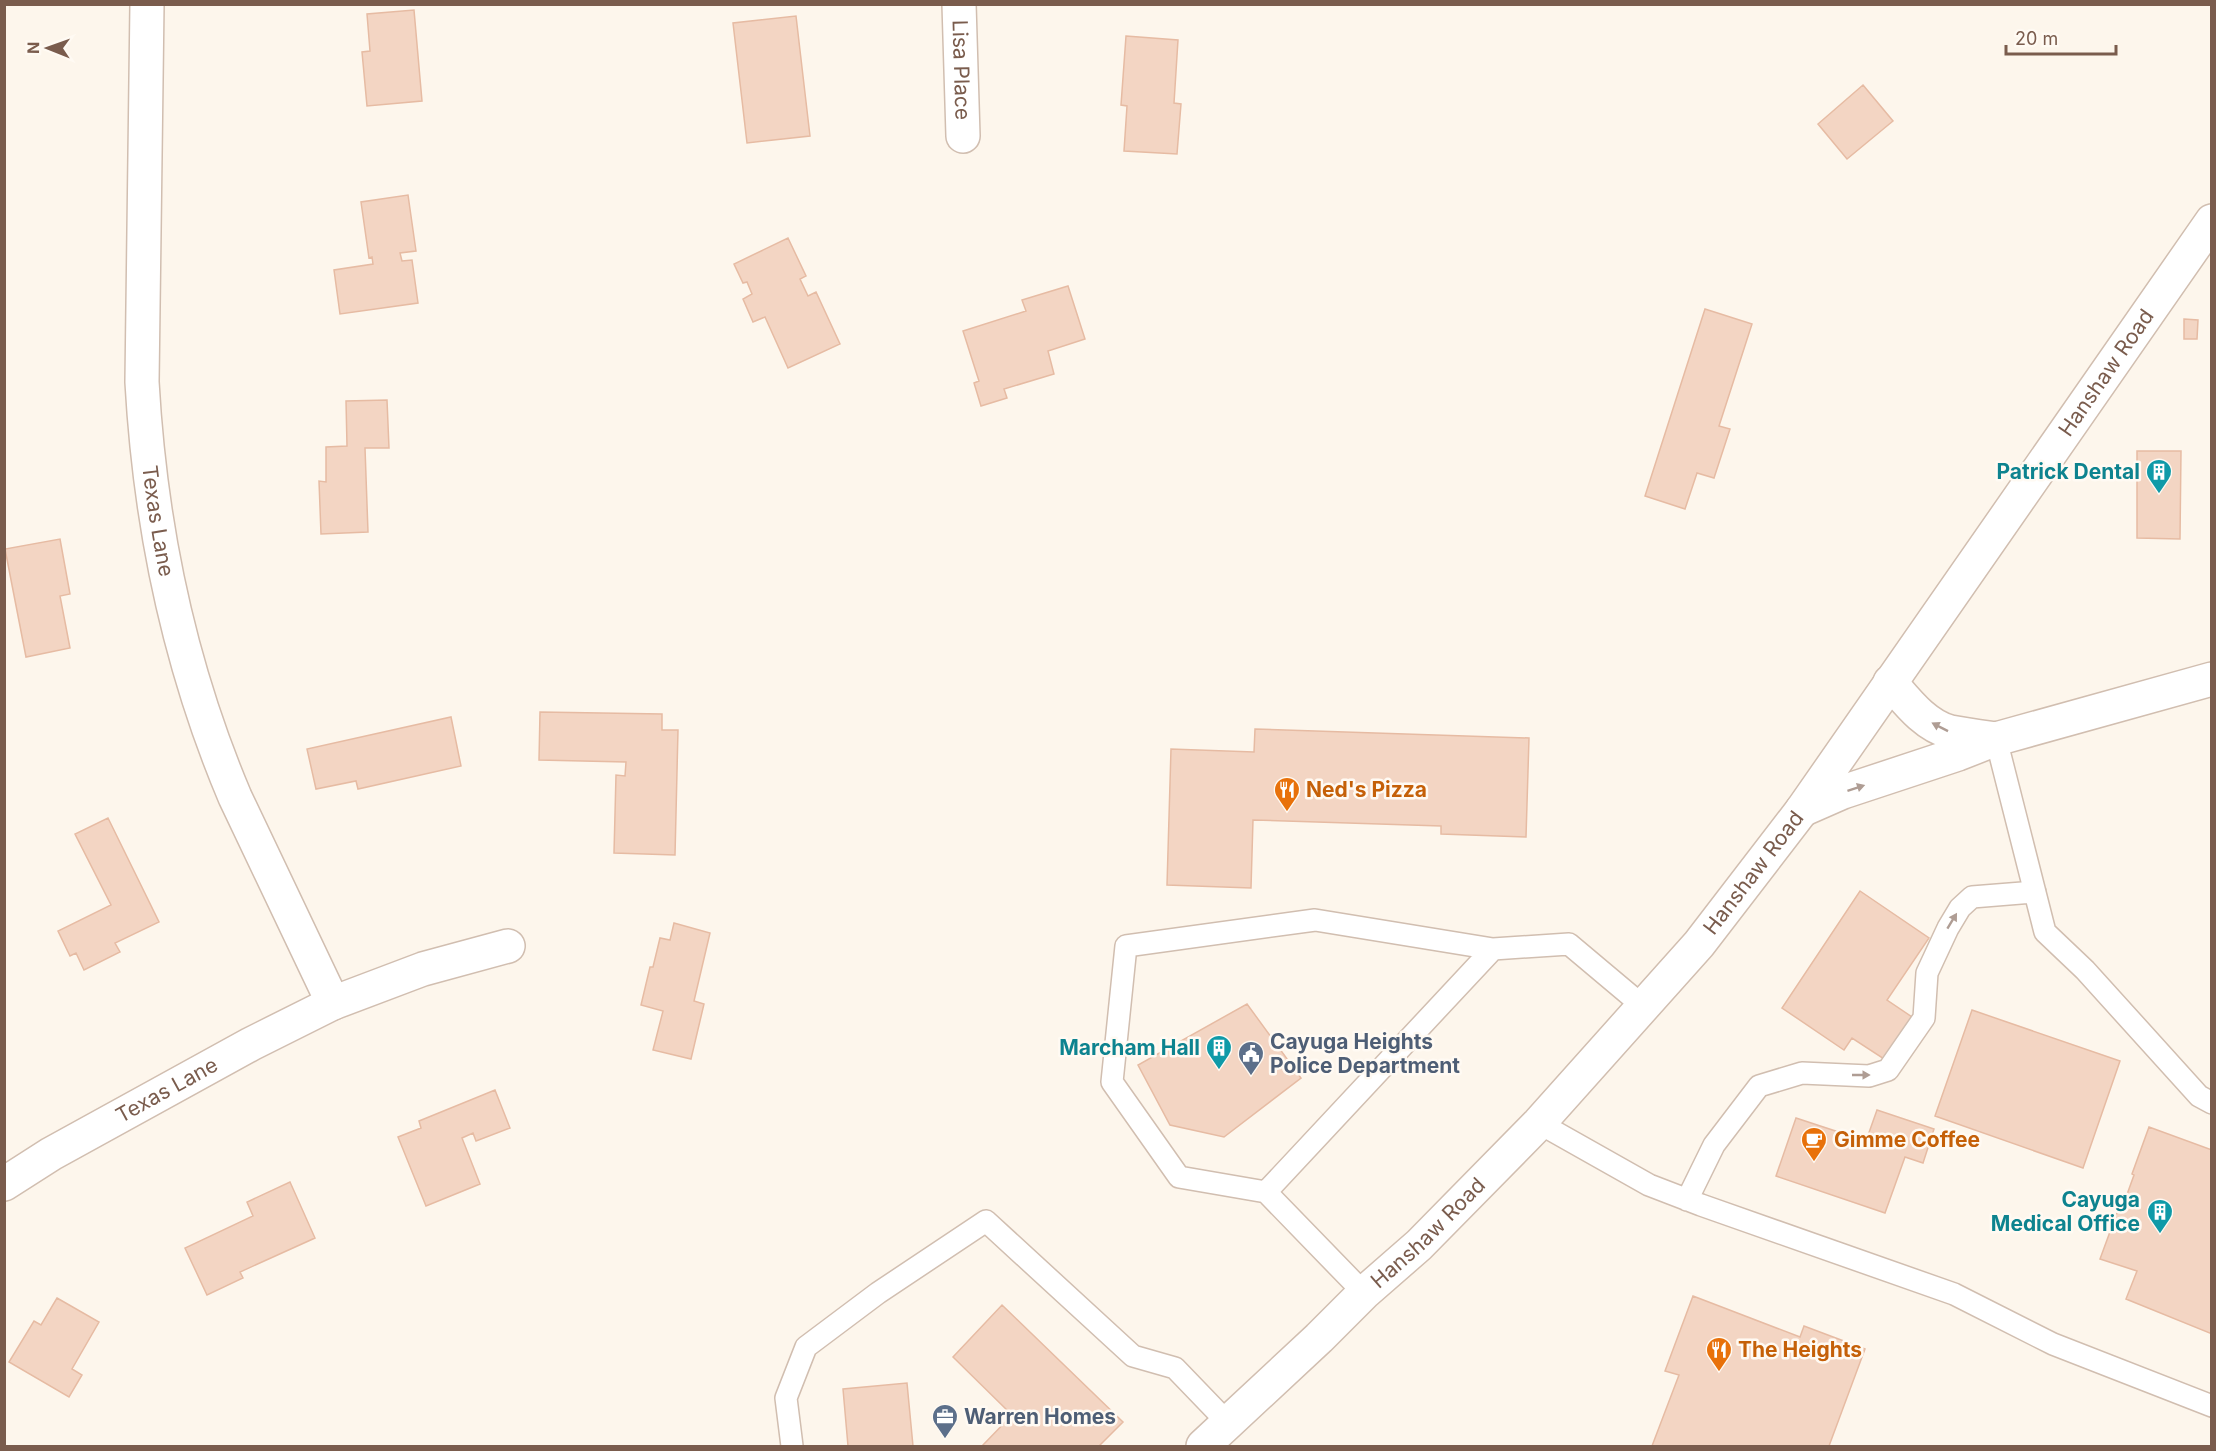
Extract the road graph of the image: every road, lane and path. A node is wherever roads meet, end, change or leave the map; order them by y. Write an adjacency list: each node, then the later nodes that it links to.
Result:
1 (147, 4): 12 (street, Texas Lane)
2 (960, 4): 3 (street, Lisa Place)
3 (963, 136)
4 (2211, 221): 6 (street, Hanshaw Road)
5 (2211, 679): 7 (street)
6 (1890, 682): 7 (street, one-way to 6); 8 (street, Hanshaw Road)
7 (1996, 739): 8 (street, one-way to 7); 9 (lane)
8 (1802, 810): 13 (street, Hanshaw Road)
9 (2035, 892): 14 (lane); 18 (lane, one-way to 9)
10 (508, 946): 12 (street, Texas Lane)
11 (1493, 948): 13 (lane); 17 (lane); 17 (lane)
12 (333, 1004): 16 (street, Texas Lane)
13 (1644, 1006): 15 (street, Hanshaw Road)
14 (2211, 1103)
15 (1539, 1123): 18 (lane); 19 (street, Hanshaw Road)
16 (4, 1184)
17 (1266, 1192): 19 (lane)
18 (1687, 1200): 20 (lane)
19 (1364, 1293): 21 (street, Hanshaw Road)
20 (2211, 1406)
21 (1228, 1423): 22 (lane); 23 (street, Hanshaw Road)
22 (792, 1446)
23 (1203, 1446)

